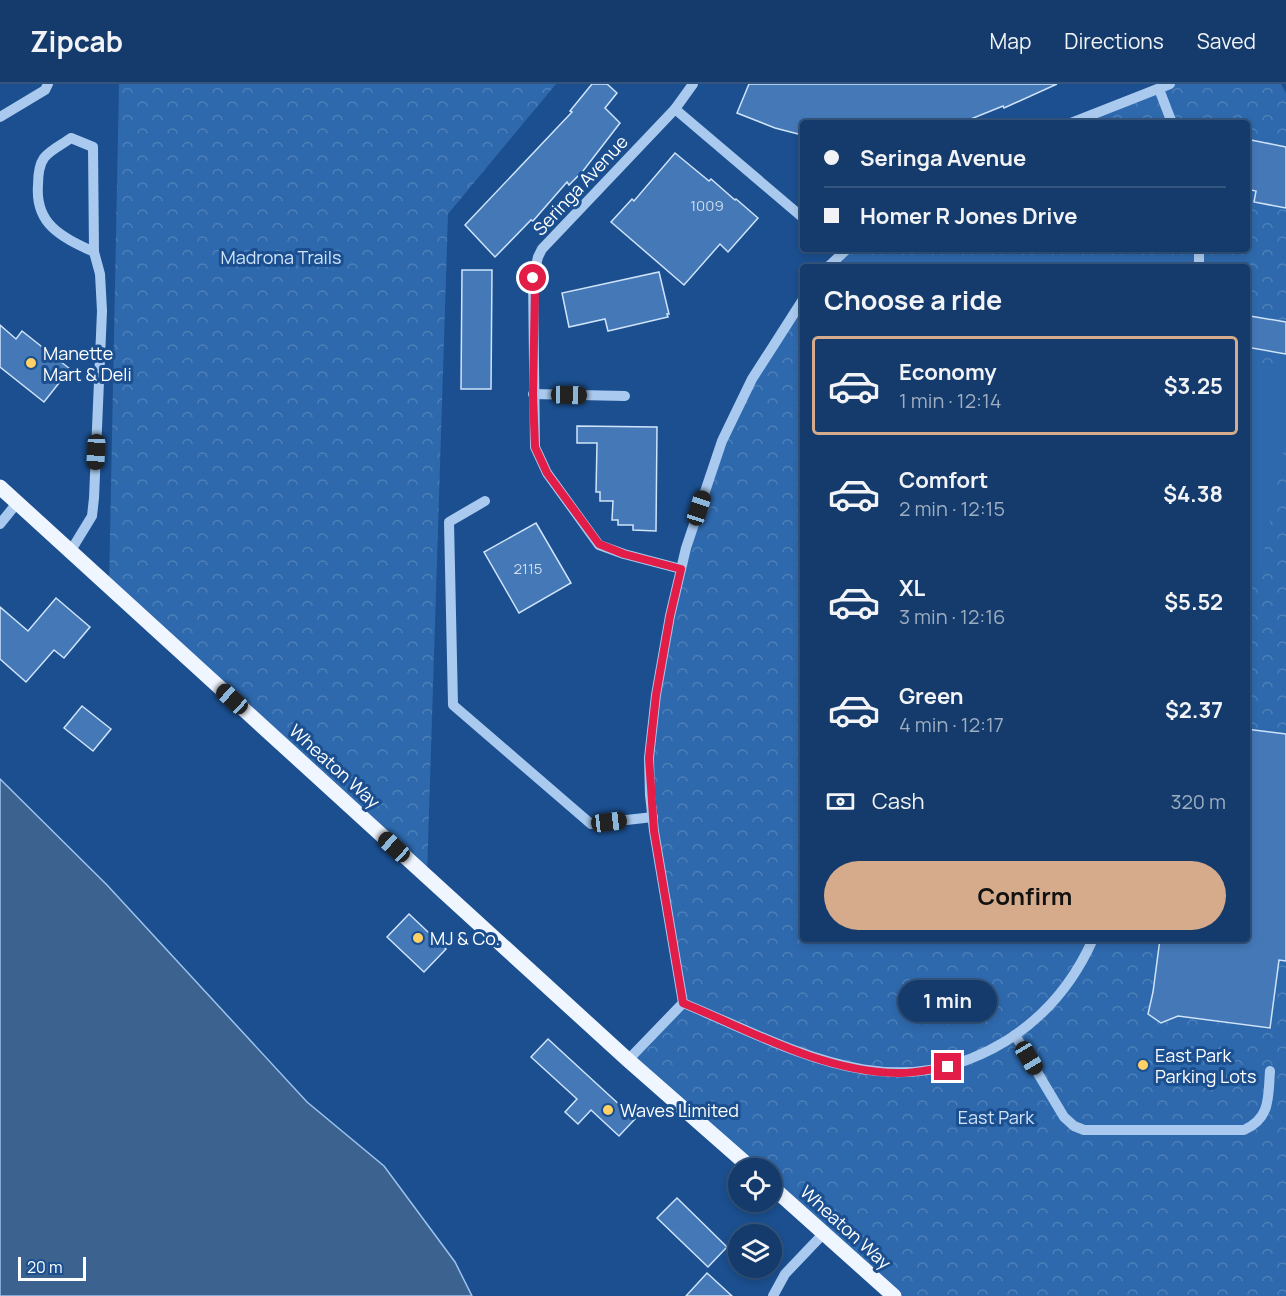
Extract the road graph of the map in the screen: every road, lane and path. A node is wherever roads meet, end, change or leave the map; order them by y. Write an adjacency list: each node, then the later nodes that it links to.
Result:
1 (48, 84): 6 (street)
2 (693, 84): 5 (street, Seringa Avenue)
3 (1170, 84): 4 (street)
4 (1159, 89): 7 (street); 8 (street)
5 (675, 109): 9 (street); 14 (street, Seringa Avenue)
6 (0, 117)
7 (1079, 120)
8 (1171, 120)
9 (800, 215)
10 (94, 252): 10 (street); 20 (street)
11 (841, 252): 12 (street)
12 (831, 264)
13 (800, 304): 21 (street)
14 (533, 394): 15 (street); 21 (street, Seringa Avenue)
15 (625, 396)
16 (0, 487): 18 (main road, Wheaton Way)
17 (485, 501): 22 (street)
18 (17, 503): 19 (street); 20 (main road, Wheaton Way)
19 (0, 524)
20 (70, 552): 26 (main road, Wheaton Way)
21 (681, 569): 22 (street)
22 (653, 817): 24 (street)
23 (1092, 942): 25 (street)
24 (683, 1003): 25 (street); 26 (street)
25 (1015, 1035): 27 (street)
26 (628, 1060): 28 (main road, Wheaton Way)
27 (1270, 1071)
28 (740, 1158)
29 (782, 1196): 30 (main road, Wheaton Way)
30 (824, 1233): 31 (street); 32 (main road, Wheaton Way)
31 (773, 1296)
32 (894, 1296)

